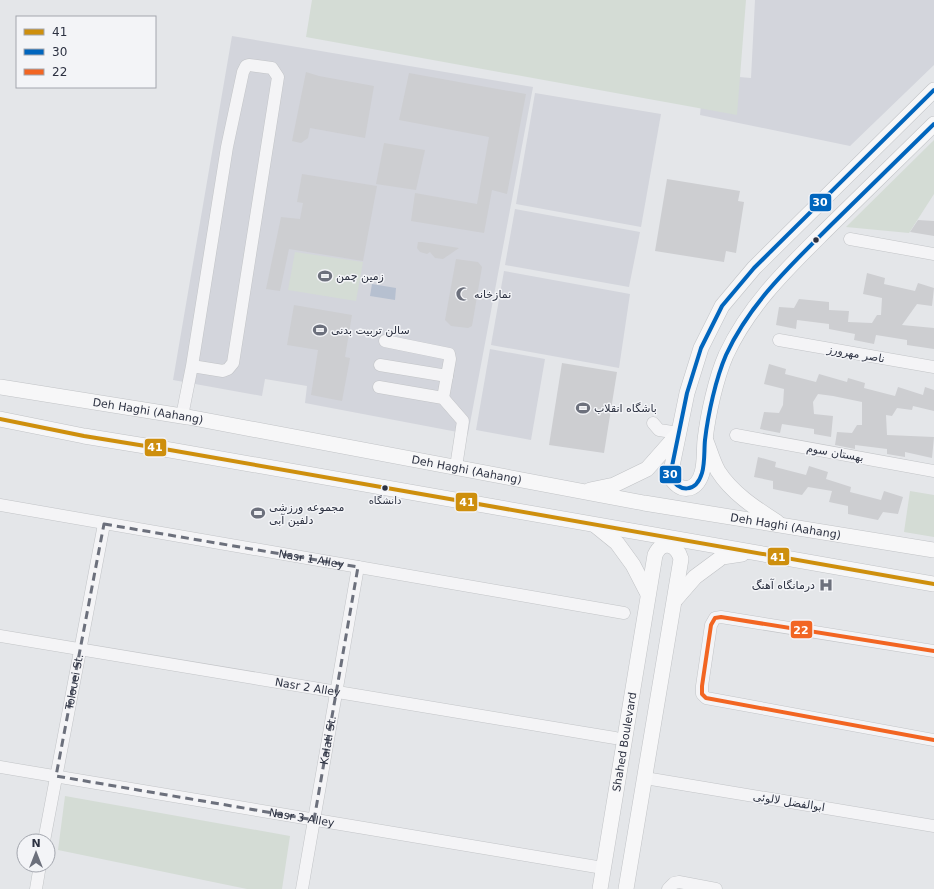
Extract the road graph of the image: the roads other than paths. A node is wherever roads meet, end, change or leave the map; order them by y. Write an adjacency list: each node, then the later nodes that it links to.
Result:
1 (934, 90): 17 (main road)
2 (934, 124): 19 (main road)
3 (850, 240): 4 (street)
4 (934, 254)
5 (779, 340): 9 (street, ناصر مهرورز)
6 (385, 341): 10 (street)
7 (380, 365): 10 (street)
8 (192, 366): 8 (street); 14 (street)
9 (934, 367)
10 (447, 376): 13 (street)
11 (0, 387): 14 (main road, Deh Haghi (Aahang))
12 (379, 387): 13 (street)
13 (443, 398): 20 (street)
14 (182, 416): 20 (main road, Deh Haghi (Aahang))
15 (0, 419): 25 (main road)
16 (653, 423): 17 (street)
17 (679, 433): 19 (main road); 22 (main road)
18 (736, 435): 21 (street, بهستان سوم)
19 (705, 438): 26 (main road)
20 (456, 467): 22 (main road, Deh Haghi (Aahang))
21 (934, 471)
22 (583, 492): 26 (main road, Deh Haghi (Aahang))
23 (0, 505): 24 (street, Nasr 1 Alley)
24 (104, 524): 29 (street, Nasr 1 Alley); 35 (street, Tolouei St.)
25 (593, 524): 28 (main road); 31 (main road)
26 (783, 525): 27 (main road, Deh Haghi (Aahang))
27 (934, 550)
28 (752, 552): 30 (main road); 32 (main road)
29 (358, 567): 33 (street, Nasr 1 Alley); 37 (street, Kalati St.)
30 (929, 581)
31 (648, 594): 32 (main road, Shahed Boulevard); 46 (main road, Shahed Boulevard)
32 (675, 601): 42 (main road)
33 (624, 613)
34 (0, 636): 35 (street, Nasr 2 Alley)
35 (80, 650): 37 (street, Nasr 2 Alley); 41 (street, Tolouei St.)
36 (934, 651): 39 (street)
37 (336, 692): 38 (street, Nasr 2 Alley); 43 (street, Kalati St.)
38 (615, 738)
39 (934, 740)
40 (0, 767): 41 (street, Nasr 3 Alley)
41 (56, 776): 43 (street, Nasr 3 Alley); 45 (street, Tolouei St.)
42 (645, 778): 44 (street, ابوالفضل لالوئی); 48 (main road)
43 (314, 820): 46 (street, Nasr 3 Alley); 51 (street, Kalati St.)
44 (934, 826)
45 (45, 833)
46 (603, 868): 48 (main road); 52 (main road, Shahed Boulevard)
47 (39, 873): 50 (street)
48 (629, 873): 53 (main road)
49 (671, 886): 54 (street)
50 (36, 889)
51 (302, 889)
52 (600, 889)
53 (626, 889)
54 (716, 889)

